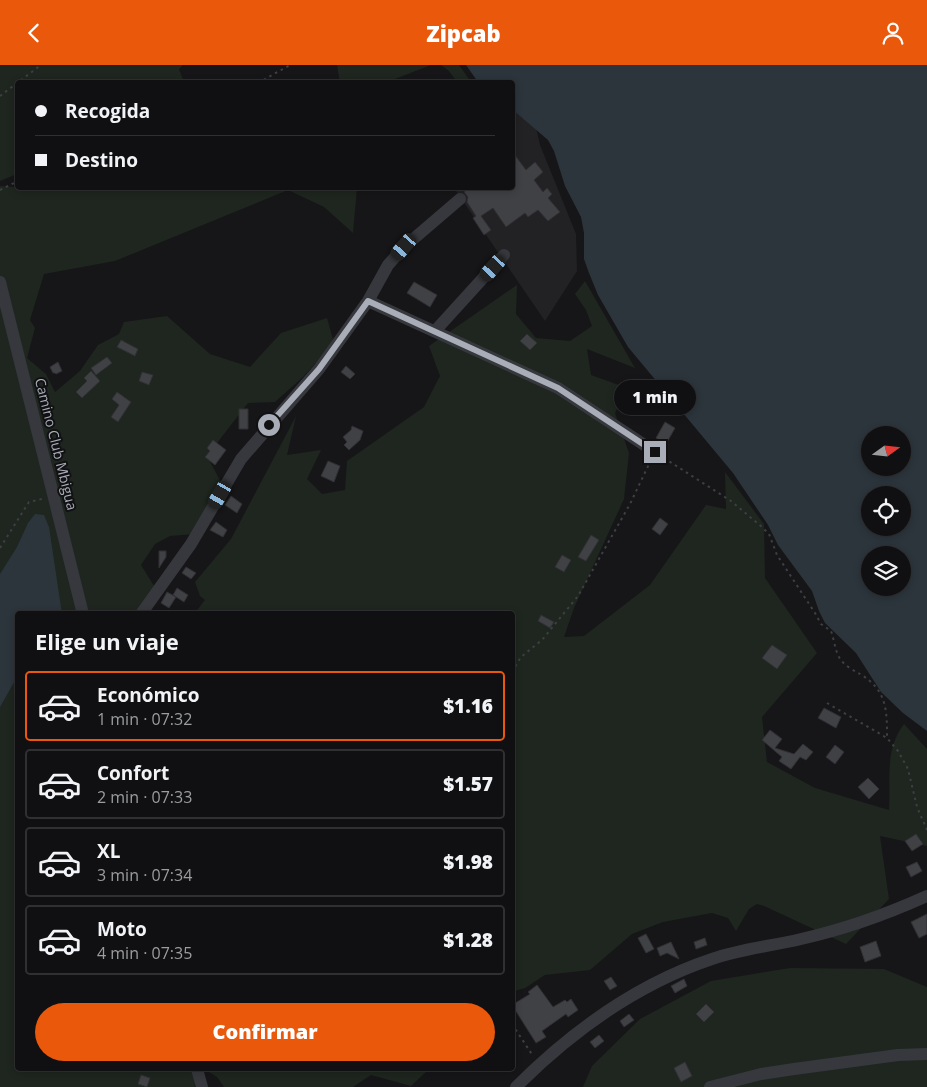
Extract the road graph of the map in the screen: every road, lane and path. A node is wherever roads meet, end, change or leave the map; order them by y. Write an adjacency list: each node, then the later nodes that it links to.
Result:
1 (41, 65): 4 (path)
2 (290, 65): 3 (path)
3 (285, 66): 5 (path)
4 (21, 80)
5 (263, 80)
6 (15, 85): 7 (path)
7 (0, 96)
8 (15, 182): 9 (path)
9 (0, 190)
10 (460, 199): 13 (street)
11 (504, 255): 14 (street)
12 (0, 281): 16 (street, Camino Club Mbigua)
13 (368, 301): 14 (street); 19 (street)
14 (435, 331): 15 (street)
15 (655, 452): 20 (path); 22 (path)
16 (54, 496): 17 (path); 18 (street, Camino Club Mbigua)
17 (0, 548)
18 (81, 611)
19 (143, 611)
20 (515, 667)
21 (827, 703): 22 (path)
22 (887, 738): 23 (path)
23 (927, 830)
24 (927, 896): 27 (street)
25 (515, 1028): 27 (path)
26 (927, 1054): 31 (street)
27 (539, 1064): 30 (street)
28 (198, 1071): 29 (street)
29 (202, 1087)
30 (516, 1087)
31 (710, 1087)

